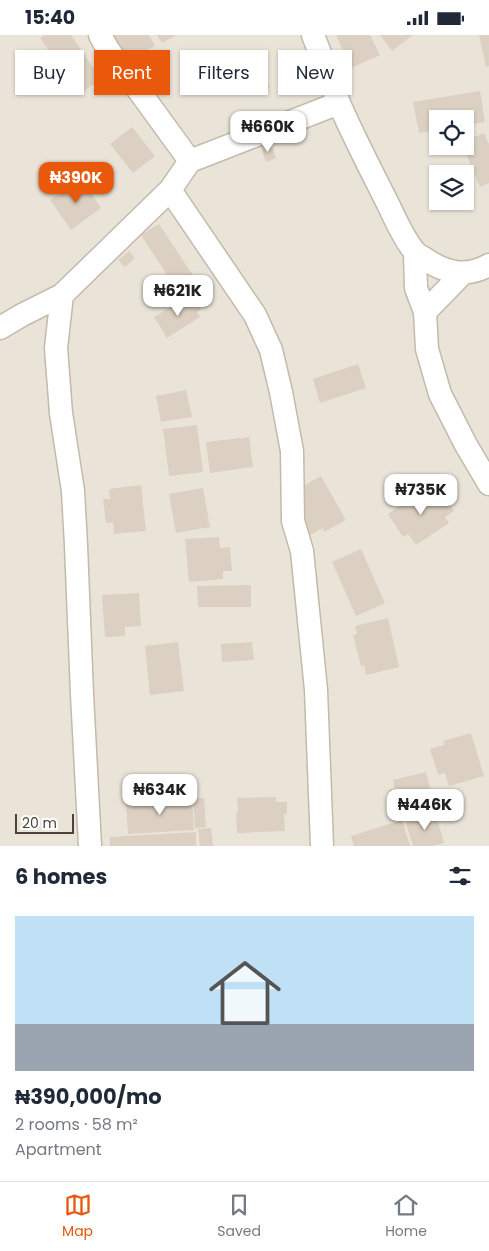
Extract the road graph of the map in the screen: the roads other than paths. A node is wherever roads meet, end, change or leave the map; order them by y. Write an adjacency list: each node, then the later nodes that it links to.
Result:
1 (100, 35): 4 (street)
2 (313, 35): 3 (street)
3 (339, 103): 4 (street); 6 (street)
4 (190, 161): 5 (street)
5 (170, 190): 9 (street); 14 (street)
6 (415, 253): 8 (street); 10 (street)
7 (489, 265): 8 (street)
8 (462, 273): 10 (street)
9 (62, 295): 11 (street); 13 (street)
10 (425, 312): 12 (street)
11 (0, 329)
12 (489, 484)
13 (90, 846)
14 (322, 846)

